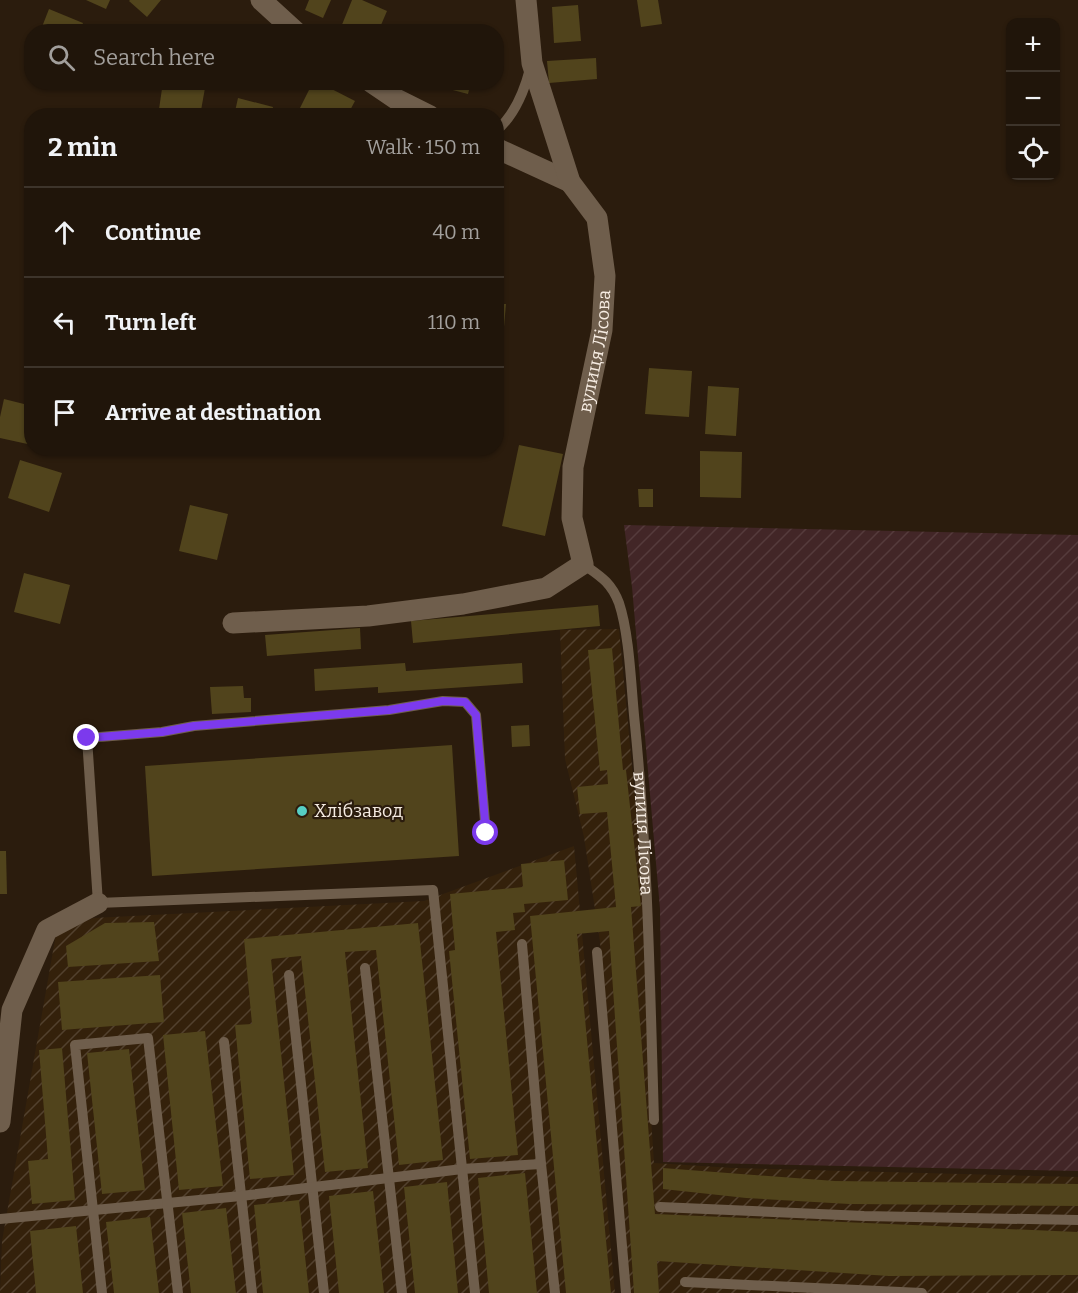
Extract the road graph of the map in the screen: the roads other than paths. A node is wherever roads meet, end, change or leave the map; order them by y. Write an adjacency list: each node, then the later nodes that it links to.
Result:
1 (261, 0): 3 (street)
2 (526, 0): 4 (street, вулиця Лісова)
3 (287, 24)
4 (531, 63): 7 (lane); 9 (street, вулиця Лісова)
5 (383, 90): 6 (street)
6 (413, 108)
7 (504, 124)
8 (504, 152): 9 (street, вулиця Лісова)
9 (570, 182): 10 (street, вулиця Лісова)
10 (583, 564): 11 (street); 19 (lane, вулиця Лісова)
11 (233, 622)
12 (486, 833): 13 (lane)
13 (98, 903): 20 (street); 22 (lane)
14 (522, 944): 21 (lane)
15 (597, 952): 39 (lane)
16 (365, 968): 23 (lane)
17 (289, 975): 24 (lane)
18 (224, 1042): 25 (lane)
19 (654, 1120)
20 (0, 1122)
21 (541, 1164): 22 (lane); 38 (lane)
22 (462, 1169): 23 (lane); 37 (lane)
23 (388, 1179): 24 (lane); 36 (lane)
24 (312, 1187): 25 (lane); 35 (lane)
25 (241, 1196): 26 (lane); 34 (lane)
26 (167, 1202): 28 (lane); 28 (lane); 33 (lane)
27 (660, 1207): 30 (lane)
28 (93, 1209): 29 (lane); 32 (lane)
29 (0, 1219)
30 (1078, 1220)
31 (685, 1282): 40 (lane)
32 (102, 1293)
33 (178, 1293)
34 (252, 1293)
35 (324, 1293)
36 (402, 1293)
37 (476, 1293)
38 (555, 1293)
39 (626, 1293)
40 (922, 1293)

